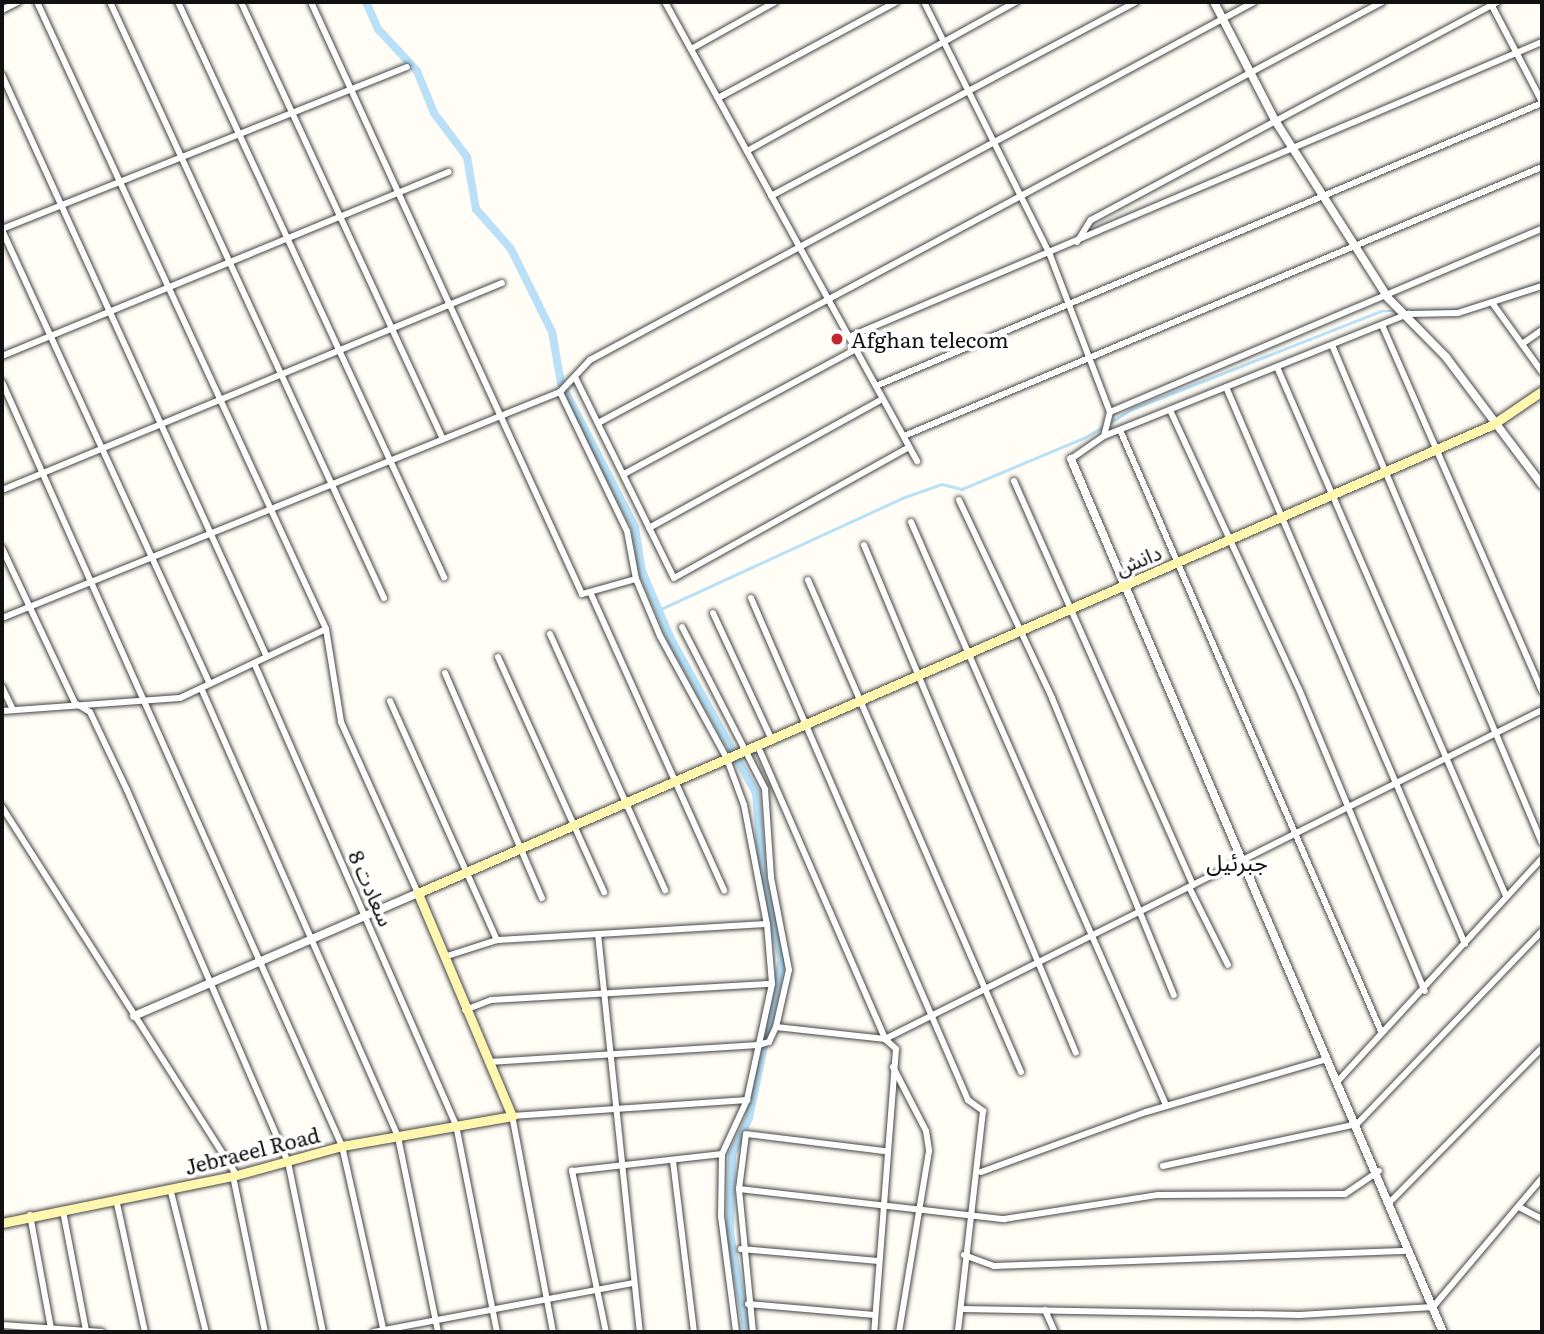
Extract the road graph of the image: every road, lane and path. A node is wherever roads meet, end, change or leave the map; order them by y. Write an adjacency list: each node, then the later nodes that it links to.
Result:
1 (18, 2): 17 (street)
2 (37, 2): 39 (street)
3 (110, 2): 36 (street)
4 (178, 2): 32 (street)
5 (241, 2): 30 (street)
6 (311, 2): 26 (street)
7 (665, 2): 21 (street)
8 (775, 2): 21 (street)
9 (896, 2): 28 (street)
10 (924, 2): 19 (street)
11 (1016, 2): 19 (street)
12 (1136, 2): 27 (street)
13 (1214, 2): 18 (street)
14 (1254, 2): 18 (street)
15 (1382, 2): 24 (street)
16 (1493, 3): 22 (street); 31 (street)
17 (2, 10)
18 (1223, 19): 24 (street); 33 (street)
19 (944, 41): 27 (street); 35 (street)
20 (1542, 43): 22 (street)
21 (691, 49): 28 (street)
22 (1519, 53): 29 (street); 34 (street)
23 (407, 67): 26 (street)
24 (1251, 74): 31 (street); 41 (street)
25 (2, 75): 44 (street)
26 (351, 89): 30 (street); 40 (street)
27 (971, 92): 33 (street); 42 (street)
28 (718, 98): 35 (street)
29 (1542, 102): 43 (street)
30 (292, 113): 32 (street); 45 (street)
31 (1276, 122): 34 (street); 49 (street)
32 (237, 132): 36 (street); 48 (street)
33 (995, 144): 41 (street); 50 (street)
34 (1294, 149): 43 (street); 49 (street)
35 (747, 151): 42 (street)
36 (181, 156): 39 (street); 53 (street)
37 (1542, 167): 51 (street)
38 (449, 172): 40 (street)
39 (117, 179): 44 (street); 56 (street)
40 (397, 194): 45 (street); 59 (street)
41 (1020, 195): 52 (street); 57 (street)
42 (772, 196): 50 (street)
43 (1322, 200): 51 (street); 61 (street)
44 (63, 204): 46 (street); 62 (street)
45 (343, 218): 48 (street); 65 (street)
46 (2, 229): 68 (street)
47 (1542, 229): 58 (street)
48 (288, 239): 53 (street); 71 (street)
49 (1076, 243): 52 (street)
50 (800, 248): 57 (street); 78 (street)
51 (1354, 249): 58 (street); 74 (street)
52 (1050, 255): 61 (street); 67 (street)
53 (232, 264): 56 (street); 77 (street)
54 (502, 283): 59 (street)
55 (1542, 286): 60 (street)
56 (168, 289): 62 (street); 84 (street)
57 (829, 300): 67 (street); 89 (street)
58 (1390, 301): 63 (street); 87 (street)
59 (447, 302): 65 (street); 88 (street)
60 (1493, 304): 63 (street); 69 (street)
61 (1071, 307): 74 (street); 80 (street)
62 (111, 314): 68 (street); 90 (street)
63 (1408, 314): 64 (street); 91 (street)
64 (1382, 325): 70 (street); 96 (street)
65 (392, 327): 71 (street); 95 (street)
66 (1542, 330): 69 (street)
67 (849, 337): 72 (street)
68 (51, 338): 73 (street); 97 (street)
69 (1522, 344): 76 (street)
70 (1332, 345): 75 (street); 102 (street)
71 (338, 349): 77 (street); 100 (street)
72 (856, 349): 80 (street); 104 (street)
73 (2, 356)
74 (1091, 360): 87 (street); 93 (street)
75 (1277, 367): 81 (street); 109 (street)
76 (1542, 372)
77 (282, 373): 84 (street); 106 (street)
78 (575, 377): 83 (street); 89 (street)
79 (2, 382): 103 (street)
80 (876, 386): 85 (street)
81 (1226, 387): 86 (street); 112 (street)
82 (1542, 391): 91 (main road, دانش)
83 (560, 392): 88 (street); 123 (street)
84 (220, 399): 90 (street); 111 (street)
85 (883, 399): 93 (street); 114 (street)
86 (1170, 410): 92 (street); 116 (street)
87 (1110, 412): 94 (street)
88 (498, 415): 95 (street); 126 (street)
89 (600, 422): 104 (street)
90 (161, 424): 97 (street); 115 (street)
91 (1492, 425): 96 (main road, دانش); 107 (street)
92 (1120, 430): 94 (street); 120 (street)
93 (904, 436): 98 (street)
94 (1104, 436): 99 (street)
95 (443, 439): 100 (street)
96 (1438, 446): 102 (main road, دانش); 146 (street)
97 (105, 447): 103 (street); 119 (street)
98 (909, 447): 101 (street); 114 (street)
99 (1071, 459): 125 (street)
100 (386, 460): 106 (street); 121 (street)
101 (917, 461)
102 (1386, 470): 109 (main road, دانش); 155 (street)
103 (43, 471): 108 (street); 122 (street)
104 (624, 474): 114 (street)
105 (1014, 481): 129 (street)
106 (333, 485): 111 (street); 127 (street)
107 (1542, 485)
108 (2, 490)
109 (1333, 491): 112 (main road, دانش); 159 (street)
110 (959, 500): 134 (street)
111 (272, 508): 115 (street); 135 (street)
112 (1282, 514): 116 (main road, دانش); 162 (street)
113 (911, 522): 137 (street)
114 (649, 528)
115 (210, 535): 119 (street); 138 (street)
116 (1229, 539): 120 (main road, دانش); 165 (street)
117 (864, 545): 142 (street)
118 (2, 548): 130 (street)
119 (153, 557): 122 (street); 143 (street)
120 (1177, 562): 125 (main road, دانش); 167 (street)
121 (444, 577)
122 (92, 578): 130 (street); 147 (street)
123 (636, 579): 126 (street); 160 (street)
124 (808, 580): 148 (street)
125 (1124, 582): 129 (main road, دانش); 171 (street)
126 (591, 594): 161 (street)
127 (384, 598)
128 (751, 598): 154 (street)
129 (1073, 606): 134 (main road, دانش); 173 (street)
130 (29, 607): 132 (street); 150 (street)
131 (713, 613): 156 (street)
132 (2, 618)
133 (682, 627): 158 (street)
134 (1019, 627): 137 (main road, دانش); 180 (street)
135 (326, 629): 138 (street); 176 (street)
136 (550, 634): 163 (street)
137 (966, 651): 142 (main road, دانش); 185 (street)
138 (266, 655): 140 (street)
139 (498, 657): 166 (street)
140 (255, 665): 143 (street); 181 (street, سعادت 8)
141 (445, 673): 169 (street)
142 (915, 676): 148 (main road, دانش); 191 (street)
143 (210, 684): 145 (street)
144 (2, 687): 151 (street)
145 (202, 690): 147 (street); 187 (street)
146 (1542, 692)
147 (141, 696): 150 (street); 190 (street)
148 (860, 700): 154 (main road, دانش); 195 (street)
149 (390, 701): 172 (street)
150 (75, 703): 151 (street); 194 (street)
151 (13, 709): 153 (street)
152 (1542, 710): 155 (street)
153 (2, 712)
154 (808, 722): 156 (main road, دانش); 201 (street)
155 (1496, 733): 159 (street); 168 (street)
156 (771, 738): 157 (main road, دانش)
157 (757, 744): 158 (main road, دانش); 204 (street)
158 (742, 751): 160 (main road, دانش); 202 (street)
159 (1447, 758): 162 (street); 178 (street)
160 (727, 759): 161 (main road, دانش); 182 (street)
161 (676, 781): 163 (main road, دانش); 175 (street)
162 (1397, 782): 165 (street); 188 (street)
163 (627, 800): 166 (main road, دانش); 174 (street)
164 (2, 807): 200 (street)
165 (1345, 809): 167 (street); 196 (street)
166 (575, 822): 169 (main road, دانش); 177 (street)
167 (1294, 834): 171 (street); 203 (street)
168 (1542, 843)
169 (524, 845): 172 (main road, دانش); 179 (street)
170 (1542, 858): 178 (street)
171 (1240, 861): 173 (street); 209 (street)
172 (469, 872): 176 (main road, دانش); 186 (street)
173 (1191, 886): 180 (street); 192 (street)
174 (665, 890)
175 (724, 890)
176 (418, 892): 181 (street); 189 (main road)
177 (604, 892)
178 (1506, 896): 188 (street)
179 (542, 898)
180 (1142, 911): 185 (street); 198 (street)
181 (365, 916): 187 (street); 219 (street, سعادت 8)
182 (767, 923): 184 (street); 193 (street)
183 (1542, 931): 218 (street)
184 (598, 934): 186 (street); 197 (street)
185 (1088, 939): 191 (street); 215 (street)
186 (497, 940): 189 (street)
187 (313, 941): 190 (street); 220 (street)
188 (1465, 944): 196 (street)
189 (444, 957): 199 (main road)
190 (261, 964): 194 (street); 221 (street)
191 (1038, 964): 195 (street); 208 (street)
192 (1228, 965)
193 (772, 984): 197 (street); 205 (street)
194 (210, 985): 200 (street); 225 (street)
195 (988, 991): 201 (street); 212 (street)
196 (1425, 991): 203 (street)
197 (603, 993): 199 (street); 207 (street)
198 (1174, 995)
199 (465, 1010): 210 (main road)
200 (134, 1016): 230 (street)
201 (933, 1017): 204 (street); 229 (street)
202 (776, 1027): 204 (street); 205 (street)
203 (1381, 1031): 213 (street)
204 (886, 1039): 211 (street)
205 (758, 1045): 207 (street); 214 (street)
206 (1542, 1048): 235 (street)
207 (611, 1049): 210 (street); 216 (street)
208 (1076, 1053)
209 (1328, 1059): 213 (street); 215 (street)
210 (489, 1062): 217 (main road)
211 (893, 1067): 222 (street); 237 (street)
212 (1021, 1072)
213 (1338, 1081): 218 (street)
214 (747, 1100): 216 (street); 223 (street)
215 (1166, 1105): 229 (street)
216 (614, 1110): 217 (street); 226 (street)
217 (512, 1116): 219 (main road, Jebraeel Road); 250 (street)
218 (1357, 1124): 227 (street); 228 (street)
219 (456, 1125): 220 (main road, Jebraeel Road); 253 (street, سعادت 8)
220 (398, 1137): 221 (main road, Jebraeel Road); 257 (street)
221 (341, 1146): 225 (main road, Jebraeel Road); 261 (street)
222 (885, 1151): 233 (street); 236 (street)
223 (722, 1154): 224 (street); 274 (street)
224 (673, 1161): 226 (street); 273 (street)
225 (288, 1162): 230 (main road, Jebraeel Road); 266 (street)
226 (620, 1164): 248 (street); 249 (street)
227 (1163, 1166)
228 (1379, 1171): 235 (street); 240 (street)
229 (981, 1172): 240 (street)
230 (235, 1175): 232 (main road, Jebraeel Road); 265 (street)
231 (1542, 1178): 238 (street)
232 (170, 1188): 234 (main road, Jebraeel Road); 264 (street)
233 (739, 1189): 236 (street); 244 (street)
234 (116, 1199): 239 (main road, Jebraeel Road); 263 (street)
235 (1392, 1200): 245 (street)
236 (881, 1204): 237 (street); 247 (street)
237 (917, 1206): 240 (street); 277 (street)
238 (1518, 1207): 242 (street); 252 (street)
239 (63, 1211): 241 (main road, Jebraeel Road); 260 (street)
240 (973, 1214): 246 (street)
241 (30, 1215): 243 (main road, Jebraeel Road); 259 (street)
242 (1542, 1220)
243 (2, 1223)
244 (741, 1249): 247 (street); 251 (street)
245 (1409, 1251): 246 (street); 252 (street)
246 (964, 1255): 254 (street)
247 (878, 1261): 256 (street)
248 (633, 1283): 249 (street); 272 (street)
249 (596, 1289): 250 (street); 271 (street)
250 (546, 1297): 253 (street); 270 (street)
251 (748, 1304): 256 (street); 275 (street)
252 (1433, 1307): 255 (street); 280 (street)
253 (492, 1308): 257 (street); 269 (street, سعادت 8)
254 (962, 1309): 255 (street); 278 (street)
255 (1045, 1310): 279 (street)
256 (874, 1315): 276 (street)
257 (436, 1319): 261 (street); 268 (street)
258 (2, 1325): 259 (street)
259 (51, 1328): 260 (street)
260 (86, 1331): 262 (street)
261 (383, 1331): 267 (street)
262 (102, 1332)
263 (145, 1332)
264 (205, 1332)
265 (265, 1332)
266 (323, 1332)
267 (374, 1332)
268 (438, 1332)
269 (498, 1332)
270 (553, 1332)
271 (606, 1332)
272 (640, 1332)
273 (694, 1332)
274 (736, 1332)
275 (753, 1332)
276 (874, 1332)
277 (899, 1332)
278 (958, 1332)
279 (1055, 1332)
280 (1443, 1332)

